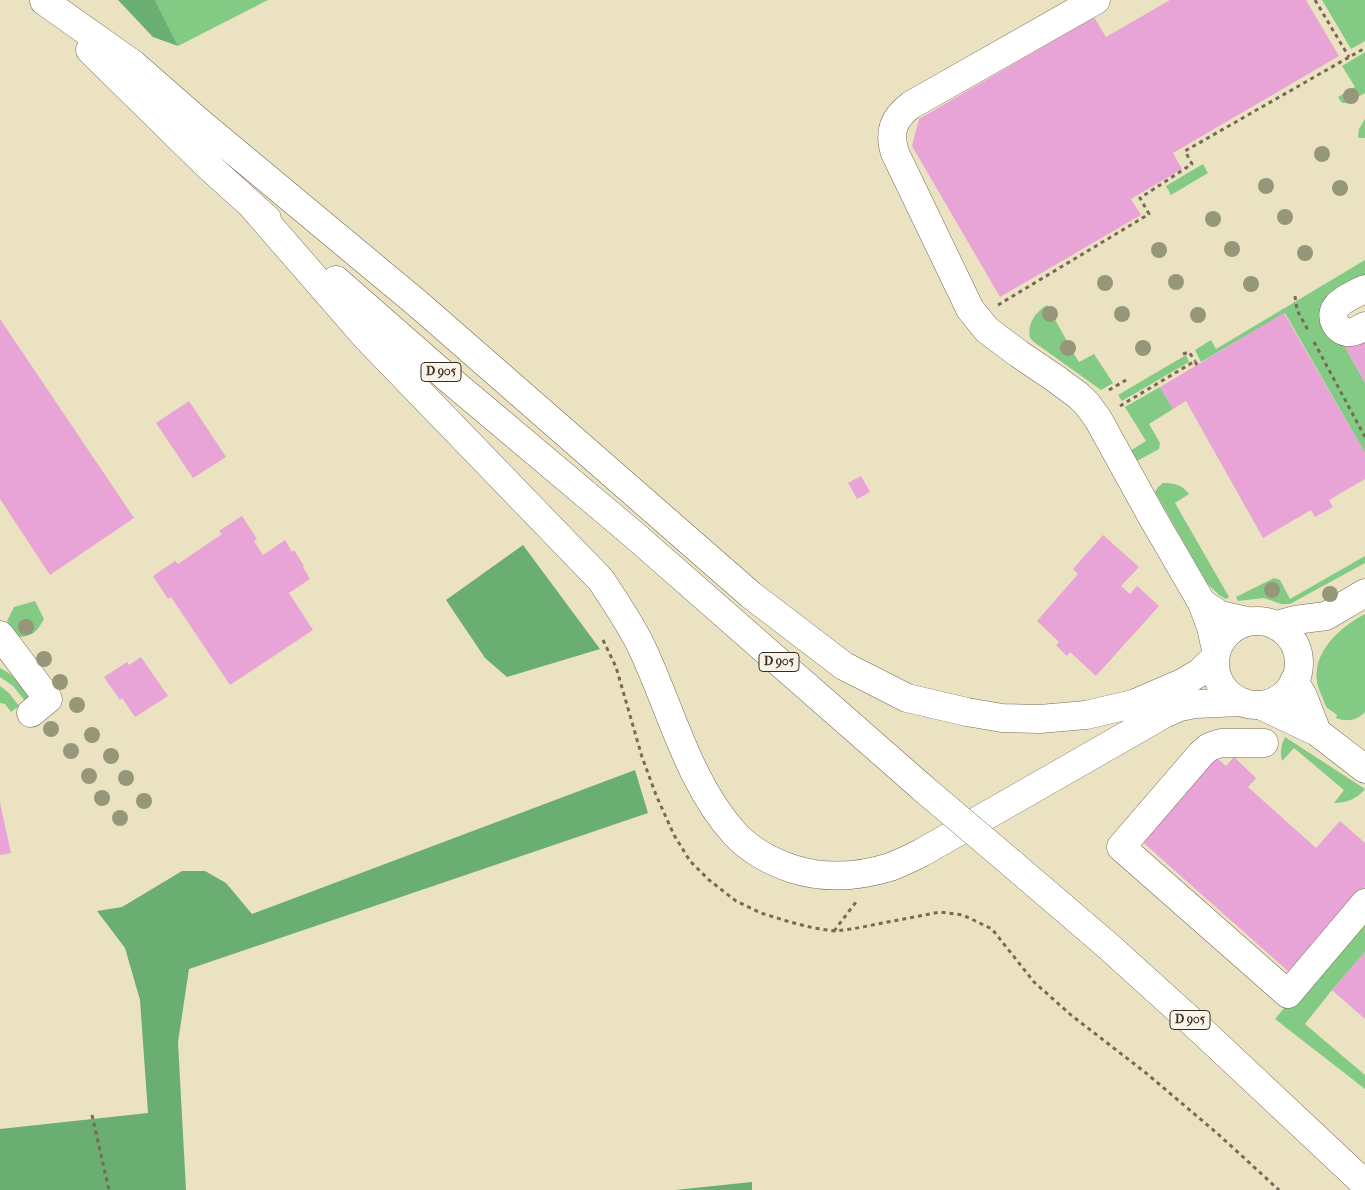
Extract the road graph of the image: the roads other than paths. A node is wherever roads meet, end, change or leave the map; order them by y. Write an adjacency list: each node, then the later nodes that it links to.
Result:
1 (44, 0): 3 (main road, D 905); 12 (main road)
2 (1096, 0): 7 (main road)
3 (253, 207): 15 (main road); 21 (main road, D 905, bridge)
4 (1365, 289): 5 (main road)
5 (1365, 326)
6 (1365, 593): 8 (main road)
7 (1202, 603): 9 (main road); 12 (main road)
8 (1326, 616): 10 (main road); 13 (main road)
9 (1247, 621): 10 (main road); 12 (main road)
10 (1277, 626): 13 (main road)
11 (0, 635): 16 (main road)
12 (1216, 654): 15 (main road)
13 (1298, 655): 14 (main road)
14 (1294, 682): 15 (main road); 17 (main road)
15 (1251, 704): 17 (main road)
16 (40, 706)
17 (1317, 732): 19 (main road)
18 (1264, 743): 20 (main road)
19 (1365, 769)
20 (1365, 903)
21 (1365, 1184)

